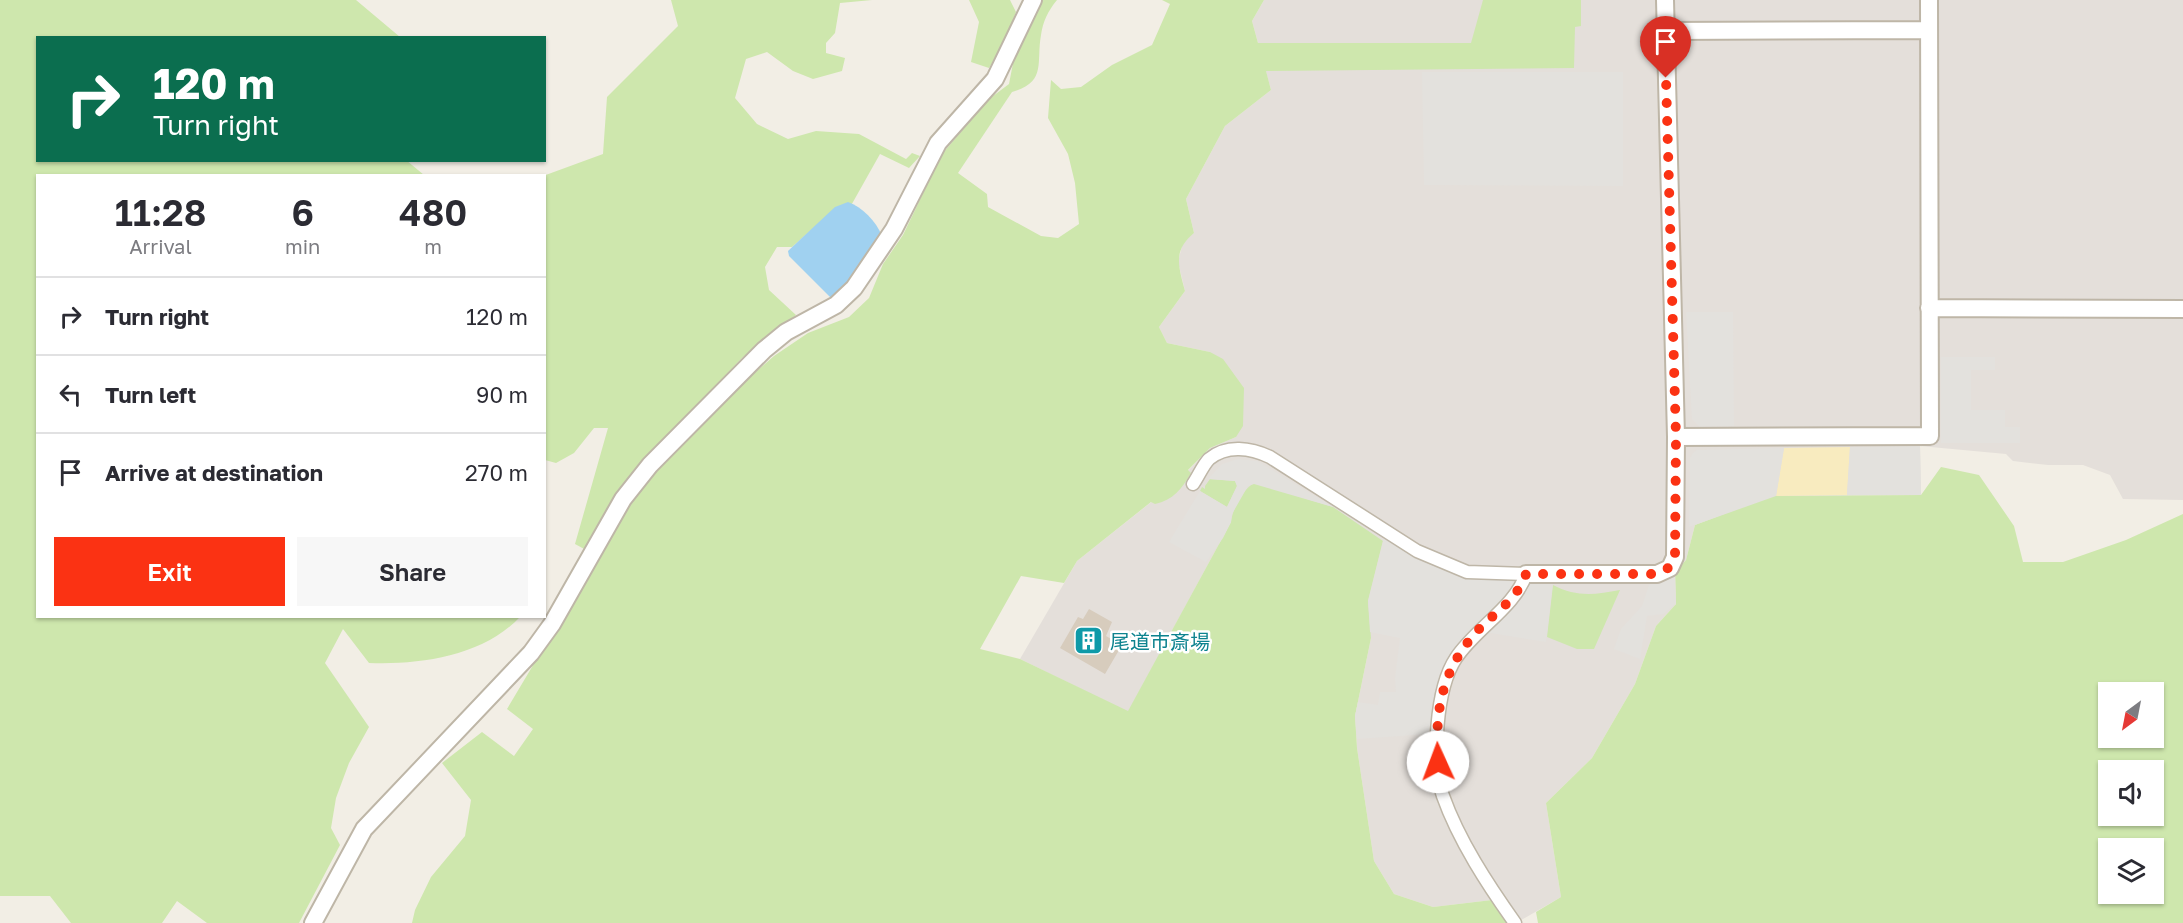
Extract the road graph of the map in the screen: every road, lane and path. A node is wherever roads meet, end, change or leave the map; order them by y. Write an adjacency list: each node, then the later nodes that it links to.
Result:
1 (1033, 0): 11 (street)
2 (1665, 0): 5 (street)
3 (1929, 0): 4 (street)
4 (1928, 30): 5 (street); 6 (street)
5 (1665, 31): 8 (street)
6 (1929, 308): 7 (street); 8 (street)
7 (2183, 309)
8 (1676, 437): 10 (street)
9 (1193, 484): 10 (street)
10 (1526, 574): 12 (street)
11 (314, 923)
12 (1515, 923)

